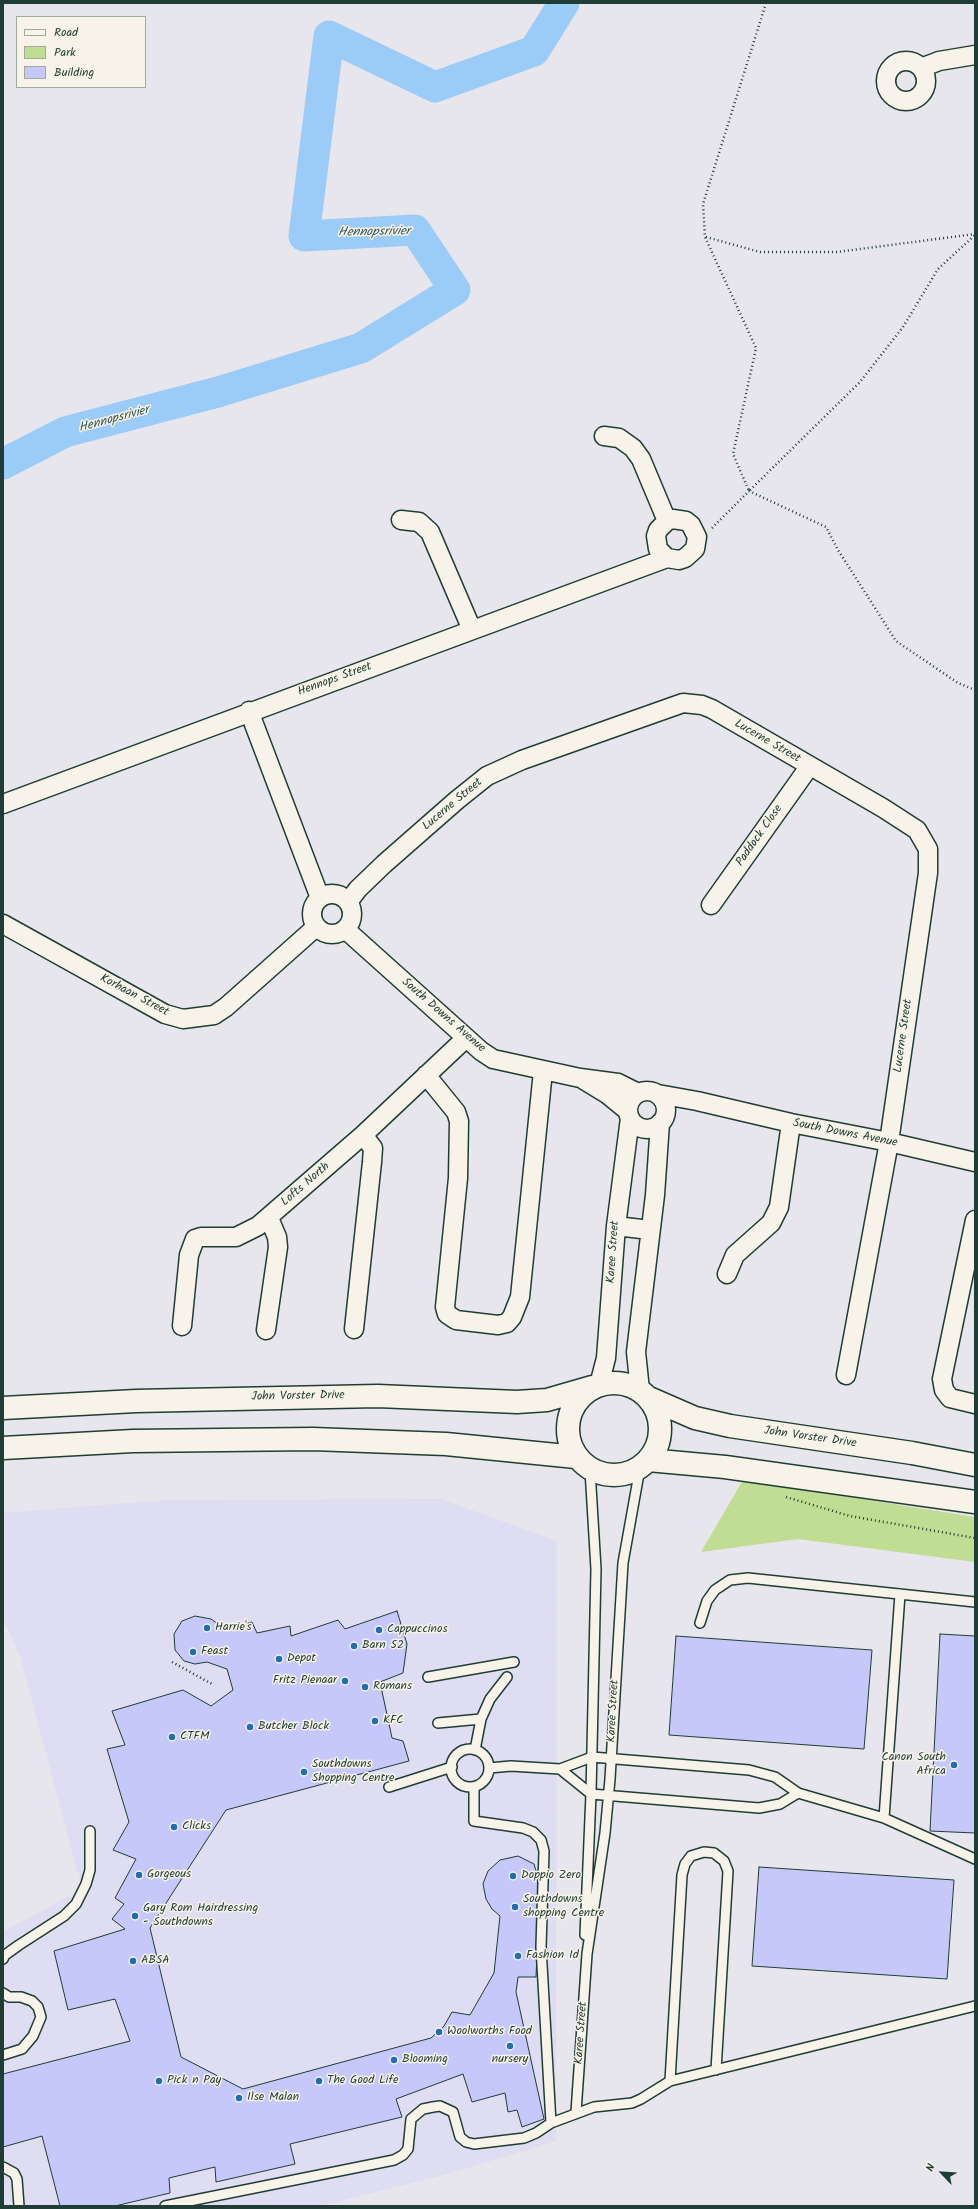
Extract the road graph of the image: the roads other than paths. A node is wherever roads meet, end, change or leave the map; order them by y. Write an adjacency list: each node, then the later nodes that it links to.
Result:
1 (975, 55): 2 (street)
2 (920, 68)
3 (604, 436): 5 (street)
4 (401, 520): 7 (street)
5 (667, 521): 6 (street); 6 (street, Hennops Street)
6 (667, 558): 7 (street, Hennops Street)
7 (472, 630): 8 (street, Hennops Street)
8 (249, 711): 10 (street, Hennops Street); 11 (street)
9 (809, 767): 12 (street, Lucerne Street); 13 (street, Paddock Close); 28 (street, Lucerne Street)
10 (3, 804)
11 (320, 898): 12 (street); 15 (street)
12 (348, 902): 16 (street)
13 (711, 905)
14 (3, 924): 15 (street, Korhaan Street)
15 (316, 927): 16 (street)
16 (345, 929): 17 (street, South Downs Avenue)
17 (466, 1038): 18 (street, South Downs Avenue); 19 (street, Lofts North)
18 (543, 1071): 19 (street); 20 (street, South Downs Avenue)
19 (426, 1075): 27 (street, Lofts North)
20 (580, 1078): 21 (street, South Downs Avenue); 24 (street, South Downs Avenue)
21 (638, 1093): 22 (street); 24 (street)
22 (658, 1094): 23 (street, South Downs Avenue); 25 (street)
23 (715, 1106): 25 (street, South Downs Avenue); 26 (street, South Downs Avenue)
24 (628, 1114): 25 (street); 32 (street, Karee Street)
25 (663, 1118): 33 (street)
26 (791, 1123): 28 (street, South Downs Avenue); 34 (street)
27 (363, 1135): 30 (street, Lofts North); 36 (street)
28 (889, 1142): 29 (street, South Downs Avenue); 38 (street, Lucerne Street)
29 (975, 1162)
30 (269, 1218): 35 (street, Lofts North); 37 (street)
31 (975, 1220): 41 (street)
32 (616, 1226): 33 (street); 39 (street, Karee Street)
33 (650, 1230): 40 (street)
34 (727, 1274)
35 (182, 1326)
36 (354, 1329)
37 (266, 1330)
38 (846, 1375)
39 (595, 1386): 40 (street); 42 (street, John Vorster Drive); 44 (street)
40 (644, 1394): 45 (street); 46 (street, John Vorster Drive)
41 (975, 1404)
42 (3, 1408)
43 (3, 1448): 44 (street)
44 (583, 1463): 45 (street); 57 (lane, Karee Street)
45 (644, 1464): 47 (street); 58 (lane, Karee Street)
46 (975, 1465)
47 (975, 1502)
48 (900, 1594): 49 (lane); 50 (lane); 67 (lane)
49 (975, 1602)
50 (700, 1623)
51 (514, 1662): 52 (lane)
52 (428, 1677)
53 (507, 1677): 54 (lane)
54 (481, 1719): 55 (lane); 56 (lane)
55 (438, 1723)
56 (475, 1750): 59 (lane); 60 (lane)
57 (592, 1757): 58 (lane); 61 (lane); 64 (lane, Karee Street)
58 (611, 1758): 65 (lane); 66 (lane, Karee Street)
59 (452, 1766): 62 (lane); 63 (lane)
60 (489, 1768): 61 (lane); 63 (lane)
61 (560, 1769): 64 (lane)
62 (389, 1787)
63 (474, 1787): 79 (lane)
64 (591, 1794): 66 (lane); 70 (lane, Karee Street)
65 (798, 1794): 66 (lane); 67 (lane)
66 (608, 1796): 70 (lane, Karee Street)
67 (884, 1818): 69 (lane)
68 (90, 1831): 71 (lane)
69 (975, 1859)
70 (587, 1954): 78 (lane, Karee Street)
71 (3, 1959)
72 (3, 1993): 75 (lane)
73 (975, 2002): 74 (lane)
74 (975, 2006): 76 (lane)
75 (3, 2055)
76 (716, 2070): 77 (lane); 77 (lane)
77 (670, 2081): 78 (lane)
78 (576, 2112): 79 (lane)
79 (551, 2123): 82 (lane)
80 (3, 2167): 81 (lane)
81 (20, 2206)
82 (165, 2206)

